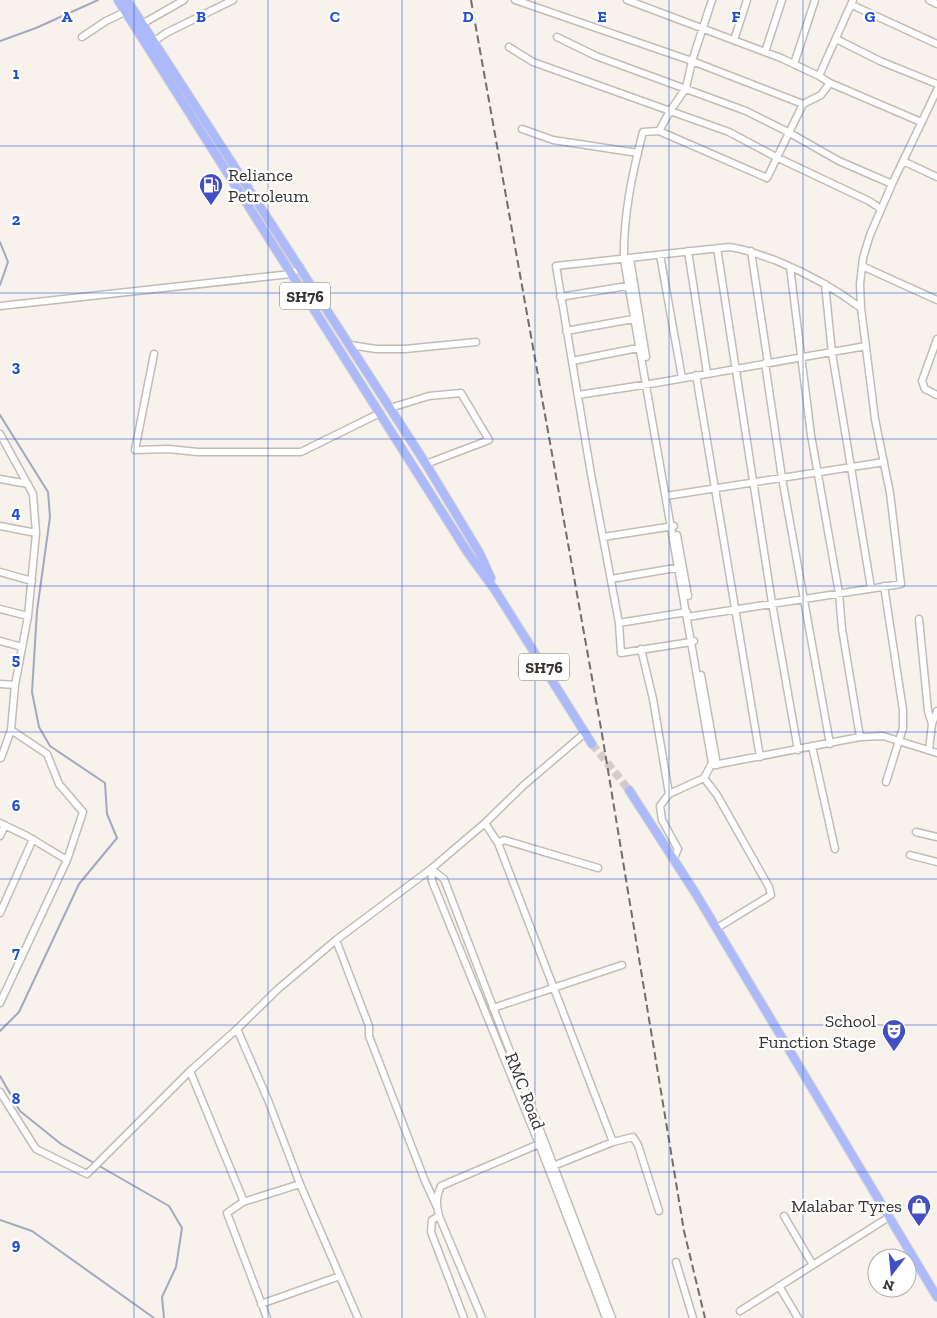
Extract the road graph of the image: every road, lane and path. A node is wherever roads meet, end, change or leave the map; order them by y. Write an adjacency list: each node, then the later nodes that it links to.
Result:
1 (118, 0): 14 (main road, SH76)
2 (127, 0): 15 (main road)
3 (184, 0): 15 (street)
4 (233, 0): 21 (street)
5 (515, 0): 25 (street)
6 (627, 0): 16 (street)
7 (712, 0): 16 (street)
8 (748, 0): 20 (street)
9 (782, 0): 24 (street)
10 (814, 0): 26 (street)
11 (928, 0): 13 (street)
12 (853, 3): 19 (street); 22 (street)
13 (937, 4)
14 (125, 12): 17 (street); 52 (main road, SH76)
15 (142, 24): 21 (main road)
16 (702, 28): 20 (street); 25 (street)
17 (82, 36)
18 (556, 37): 30 (street)
19 (836, 39): 27 (street); 29 (street)
20 (734, 40): 24 (street)
21 (153, 42): 51 (main road)
22 (937, 44)
23 (509, 47): 33 (street)
24 (765, 52): 26 (street)
25 (692, 61): 30 (street); 32 (street)
26 (794, 64): 27 (street)
27 (819, 76): 28 (street)
28 (830, 83): 32 (street); 34 (street)
29 (937, 84)
30 (686, 88): 33 (street); 37 (street)
31 (937, 90): 34 (street)
32 (803, 104): 37 (street)
33 (670, 111): 36 (street); 39 (street)
34 (921, 122): 40 (street)
35 (522, 129): 38 (street)
36 (659, 131): 38 (street); 39 (street)
37 (788, 132): 39 (street); 42 (street)
38 (638, 153): 48 (street)
39 (776, 157): 43 (street)
40 (902, 161): 41 (street); 42 (street)
41 (936, 174)
42 (892, 184): 43 (street)
43 (880, 209): 49 (street)
44 (717, 248): 45 (street); 46 (street); 71 (street)
45 (688, 251): 47 (street); 72 (street)
46 (751, 251): 50 (street); 70 (street)
47 (660, 255): 48 (street); 74 (street)
48 (627, 259): 54 (street); 55 (street)
49 (862, 266): 56 (street); 58 (street)
50 (790, 267): 53 (street); 68 (street)
51 (300, 268): 52 (street); 64 (main road)
52 (291, 274): 57 (street); 79 (main road, SH76)
53 (826, 284): 58 (street); 66 (street)
54 (632, 285): 55 (street); 59 (street)
55 (560, 297): 60 (street)
56 (937, 300)
57 (0, 306)
58 (861, 308): 63 (street)
59 (638, 318): 60 (street); 65 (street)
60 (566, 331): 69 (street)
61 (937, 339): 77 (street)
62 (476, 342): 64 (street)
63 (866, 344): 66 (street); 83 (street)
64 (350, 345): 78 (main road)
65 (642, 348): 69 (street); 75 (street)
66 (832, 352): 68 (street); 85 (street)
67 (154, 354): 79 (street)
68 (800, 356): 70 (street); 86 (street)
69 (572, 361): 76 (street)
70 (767, 362): 71 (street); 87 (street)
71 (735, 366): 72 (street); 89 (street)
72 (707, 372): 73 (street); 74 (street)
73 (696, 375): 74 (street); 91 (street)
74 (681, 376): 75 (street)
75 (648, 382): 76 (street); 92 (street)
76 (578, 395): 96 (street)
77 (937, 395)
78 (390, 408): 80 (main road); 84 (street)
79 (380, 413): 81 (main road, SH76)
80 (395, 416): 81 (main road); 84 (main road)
81 (385, 422): 103 (main road, SH76)
82 (0, 434): 90 (street)
83 (884, 462): 85 (street); 101 (street)
84 (426, 464): 103 (main road)
85 (851, 468): 86 (street); 102 (street)
86 (818, 473): 87 (street); 104 (street)
87 (782, 478): 89 (street); 105 (street)
88 (0, 479): 90 (street)
89 (753, 482): 91 (street); 106 (street)
90 (28, 484): 95 (street)
91 (715, 488): 92 (street); 108 (street)
92 (668, 495): 94 (street)
93 (0, 526): 95 (street)
94 (673, 526): 96 (street); 97 (street)
95 (36, 534): 100 (street)
96 (603, 537): 99 (street)
97 (680, 567): 99 (street); 109 (street)
98 (0, 572): 100 (street)
99 (611, 580): 112 (street)
100 (32, 581): 110 (street)
101 (884, 586): 102 (street); 124 (street)
102 (872, 588): 104 (street)
103 (495, 590): 122 (main road, SH76)
104 (839, 593): 105 (street); 123 (street)
105 (805, 598): 106 (street); 126 (street)
106 (772, 603): 108 (street); 128 (street)
107 (0, 609): 110 (street)
108 (735, 609): 109 (street); 132 (street)
109 (688, 615): 112 (street); 114 (street)
110 (28, 616): 115 (street)
111 (919, 618): 120 (street)
112 (619, 623): 116 (street)
113 (0, 641): 115 (street)
114 (693, 641): 116 (street); 133 (street); 134 (street)
115 (22, 647): 118 (street)
116 (641, 649): 137 (street)
117 (0, 684): 118 (street)
118 (15, 685): 121 (street)
119 (937, 711): 120 (street)
120 (932, 724): 129 (street)
121 (11, 730): 131 (street); 148 (street)
122 (585, 733): 125 (main road, SH76); 139 (street)
123 (860, 737): 124 (street); 126 (street)
124 (899, 741): 129 (street); 135 (street)
125 (592, 744)
126 (830, 744): 127 (street)
127 (812, 746): 128 (street); 145 (street)
128 (798, 750): 132 (street)
129 (928, 750): 130 (street)
130 (937, 753)
131 (0, 757)
132 (760, 757): 133 (street)
133 (717, 765): 134 (street)
134 (704, 778): 137 (street); 153 (street)
135 (886, 782)
136 (630, 790): 147 (main road)
137 (669, 794): 147 (street)
138 (2, 824): 141 (street); 143 (street)
139 (484, 824): 144 (street); 151 (street)
140 (916, 832): 142 (street)
141 (0, 836)
142 (937, 837)
143 (33, 839): 148 (street); 152 (street)
144 (498, 844): 150 (street); 156 (street)
145 (836, 849)
146 (910, 855): 149 (street)
147 (674, 858): 153 (main road)
148 (67, 860): 157 (street)
149 (937, 862)
150 (598, 868)
151 (431, 869): 154 (street); 158 (street, RMC Road); 163 (street, RMC Road)
152 (0, 913)
153 (717, 928): 171 (main road)
154 (336, 940): 159 (street); 167 (street)
155 (622, 965): 156 (street)
156 (553, 988): 158 (street); 162 (street)
157 (0, 1003)
158 (493, 1008): 164 (street, RMC Road)
159 (237, 1029): 160 (street); 165 (street)
160 (190, 1070): 161 (street); 166 (street)
161 (0, 1092)
162 (613, 1142): 164 (street); 168 (street)
163 (539, 1144): 167 (street); 183 (street, RMC Road)
164 (553, 1166): 184 (street, RMC Road)
165 (300, 1184): 166 (street); 174 (street)
166 (243, 1202): 177 (street)
167 (437, 1207): 169 (street)
168 (659, 1211)
169 (439, 1216): 181 (street); 182 (street)
170 (784, 1216): 173 (street)
171 (889, 1217): 173 (street); 176 (main road)
172 (676, 1262): 185 (street)
173 (813, 1265): 175 (street)
174 (340, 1276): 177 (street); 180 (street)
175 (779, 1286): 178 (street); 186 (street)
176 (937, 1297)
177 (260, 1304): 179 (street)
178 (740, 1311)
179 (266, 1318)
180 (358, 1318)
181 (464, 1318)
182 (482, 1318)
183 (606, 1318)
184 (612, 1318)
185 (693, 1318)
186 (798, 1318)

